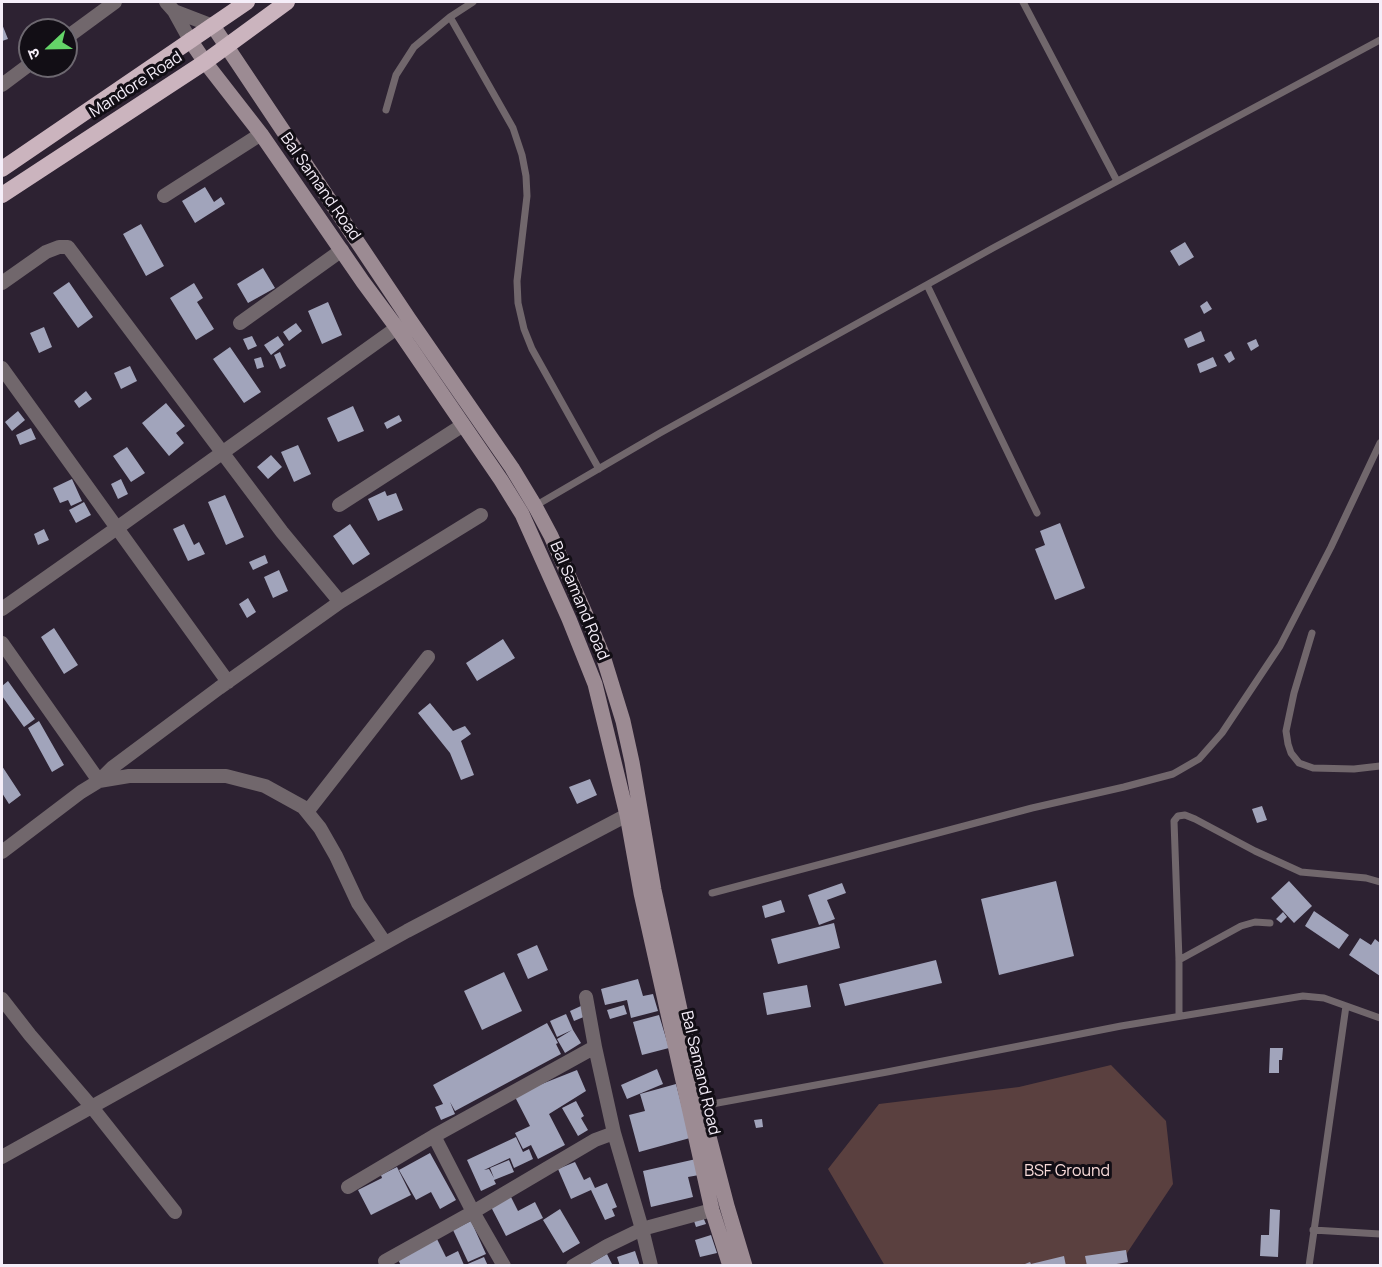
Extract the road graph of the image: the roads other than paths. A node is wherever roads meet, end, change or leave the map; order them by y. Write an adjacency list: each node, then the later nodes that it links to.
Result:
1 (114, 2): 9 (street)
2 (247, 2): 8 (highway, Mandore Road)
3 (287, 2): 12 (highway, Mandore Road)
4 (473, 2): 7 (lane)
5 (1023, 2): 19 (lane)
6 (170, 6): 8 (street); 10 (street)
7 (450, 17): 16 (lane); 31 (lane)
8 (213, 26): 10 (highway, Mandore Road); 12 (main road, Bal Samand Road)
9 (78, 29)
10 (190, 40): 13 (main road, Bal Samand Road); 18 (highway, Mandore Road)
11 (1380, 40): 19 (lane)
12 (226, 46): 13 (highway, Mandore Road); 26 (main road, Bal Samand Road)
13 (205, 62): 17 (main road, Bal Samand Road); 20 (highway, Mandore Road)
14 (18, 73): 15 (street)
15 (2, 85)
16 (386, 110)
17 (261, 134): 21 (street); 22 (main road, Bal Samand Road)
18 (2, 169)
19 (1117, 181): 24 (lane)
20 (2, 195)
21 (165, 196)
22 (342, 250): 25 (street); 26 (main road, Bal Samand Road)
23 (2, 283): 30 (street)
24 (927, 285): 31 (lane); 34 (lane)
25 (240, 323)
26 (403, 324): 28 (main road, Bal Samand Road); 30 (street); 33 (main road, Bal Samand Road)
27 (2, 368): 36 (street)
28 (463, 425): 32 (street); 46 (main road, Bal Samand Road)
29 (1380, 443): 49 (lane)
30 (222, 454): 36 (street); 37 (street)
31 (599, 469): 33 (lane)
32 (339, 505)
33 (535, 506): 60 (main road, Bal Samand Road)
34 (1037, 513)
35 (481, 514): 37 (street)
36 (117, 528): 38 (street); 42 (street)
37 (340, 602): 42 (street)
38 (2, 609)
39 (1312, 633): 43 (lane)
40 (4, 652): 44 (street)
41 (428, 657): 45 (street)
42 (228, 682): 44 (street)
43 (1380, 766)
44 (99, 781): 45 (street); 47 (street)
45 (307, 812): 51 (street)
46 (627, 815): 51 (street); 60 (main road, Bal Samand Road)
47 (4, 844)
48 (1380, 882): 52 (lane)
49 (712, 893)
50 (1270, 923): 52 (lane)
51 (385, 943): 59 (street)
52 (1179, 960): 56 (lane)
53 (586, 997): 58 (street)
54 (2, 999): 59 (street)
55 (1346, 1006): 56 (lane); 57 (lane); 69 (lane)
56 (1179, 1016): 60 (lane)
57 (1380, 1018)
58 (595, 1047): 61 (street); 62 (street)
59 (91, 1106): 63 (street); 66 (street)
60 (696, 1107): 65 (main road, Bal Samand Road); 76 (main road, Bal Samand Road)
61 (614, 1133): 67 (street); 68 (street)
62 (434, 1137): 64 (street); 67 (street)
63 (2, 1157)
64 (348, 1187)
65 (712, 1210): 68 (street); 75 (main road, Bal Samand Road)
66 (175, 1212)
67 (473, 1212): 71 (street); 72 (street)
68 (642, 1229): 73 (street); 74 (street)
69 (1313, 1230): 70 (lane); 77 (lane)
70 (1380, 1234)
71 (385, 1261)
72 (504, 1266)
73 (573, 1266)
74 (651, 1266)
75 (730, 1266)
76 (746, 1266)
77 (1309, 1266)

